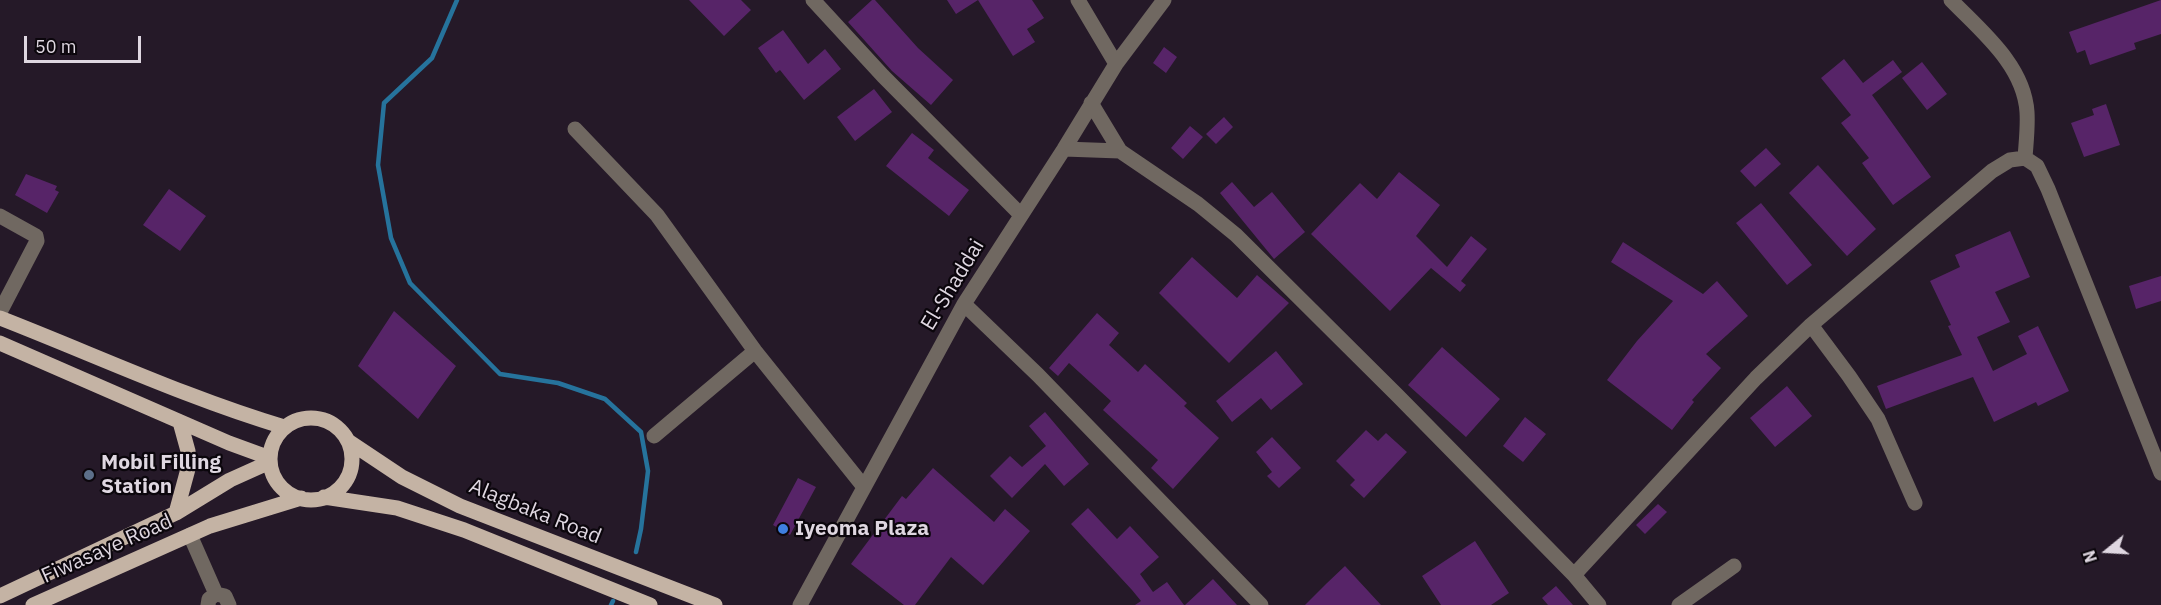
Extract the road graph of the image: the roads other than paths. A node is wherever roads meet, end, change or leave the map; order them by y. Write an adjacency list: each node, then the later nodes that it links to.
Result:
1 (813, 0): 11 (street)
2 (1078, 0): 5 (street)
3 (1164, 0): 5 (street, El-Shaddai)
4 (1951, 0): 10 (street)
5 (1116, 64): 6 (street, El-Shaddai)
6 (1091, 103): 8 (street, El-Shaddai); 9 (street)
7 (575, 129): 18 (street)
8 (1064, 149): 9 (street); 11 (street, El-Shaddai)
9 (1120, 151): 32 (street)
10 (2025, 158): 16 (street); 24 (street)
11 (1021, 215): 13 (street, El-Shaddai)
12 (0, 216): 14 (street)
13 (964, 304): 25 (street, El-Shaddai); 40 (street)
14 (0, 312)
15 (0, 318): 20 (main road)
16 (1811, 326): 28 (street); 32 (street)
17 (0, 343): 19 (main road)
18 (755, 351): 21 (street); 25 (street)
19 (180, 422): 23 (main road); 29 (main road)
20 (284, 428): 22 (main road); 23 (main road)
21 (654, 436)
22 (348, 441): 26 (main road); 38 (main road, Alagbaka Road)
23 (270, 460): 27 (main road); 29 (main road, Fiwasaye Road)
24 (2161, 473)
25 (864, 487): 39 (street, El-Shaddai)
26 (324, 497): 27 (main road); 37 (main road, Alagbaka Road)
27 (301, 498): 30 (main road, Fiwasaye Road)
28 (1915, 502)
29 (176, 513): 33 (main road, Fiwasaye Road)
30 (190, 535): 34 (street); 36 (main road, Fiwasaye Road)
31 (1734, 566): 41 (street)
32 (1574, 575): 35 (street)
33 (0, 596)
34 (225, 602)
35 (1589, 602)
36 (33, 605)
37 (650, 605)
38 (715, 605)
39 (800, 605)
40 (1261, 605)
41 (1679, 605)

